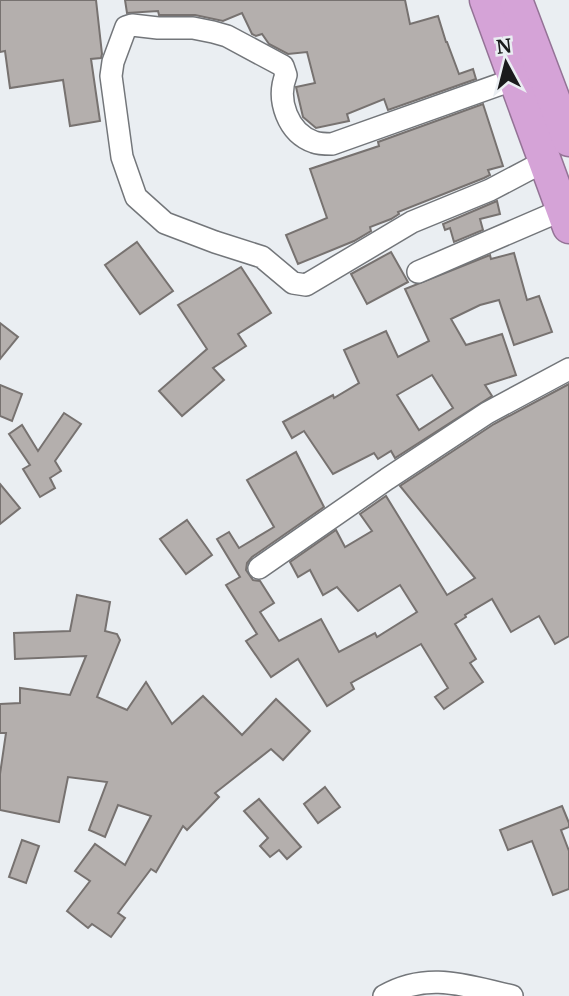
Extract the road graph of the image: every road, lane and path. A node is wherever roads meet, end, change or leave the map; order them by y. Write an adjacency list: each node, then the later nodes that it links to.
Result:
1 (486, 0): 3 (highway)
2 (523, 2): 4 (highway)
3 (515, 79): 5 (highway); 5 (street)
4 (569, 140)
5 (545, 161): 6 (highway)
6 (566, 218): 7 (street)
7 (418, 272)
8 (569, 369): 9 (street)
9 (259, 568)
10 (384, 996): 11 (street)
11 (512, 996)

